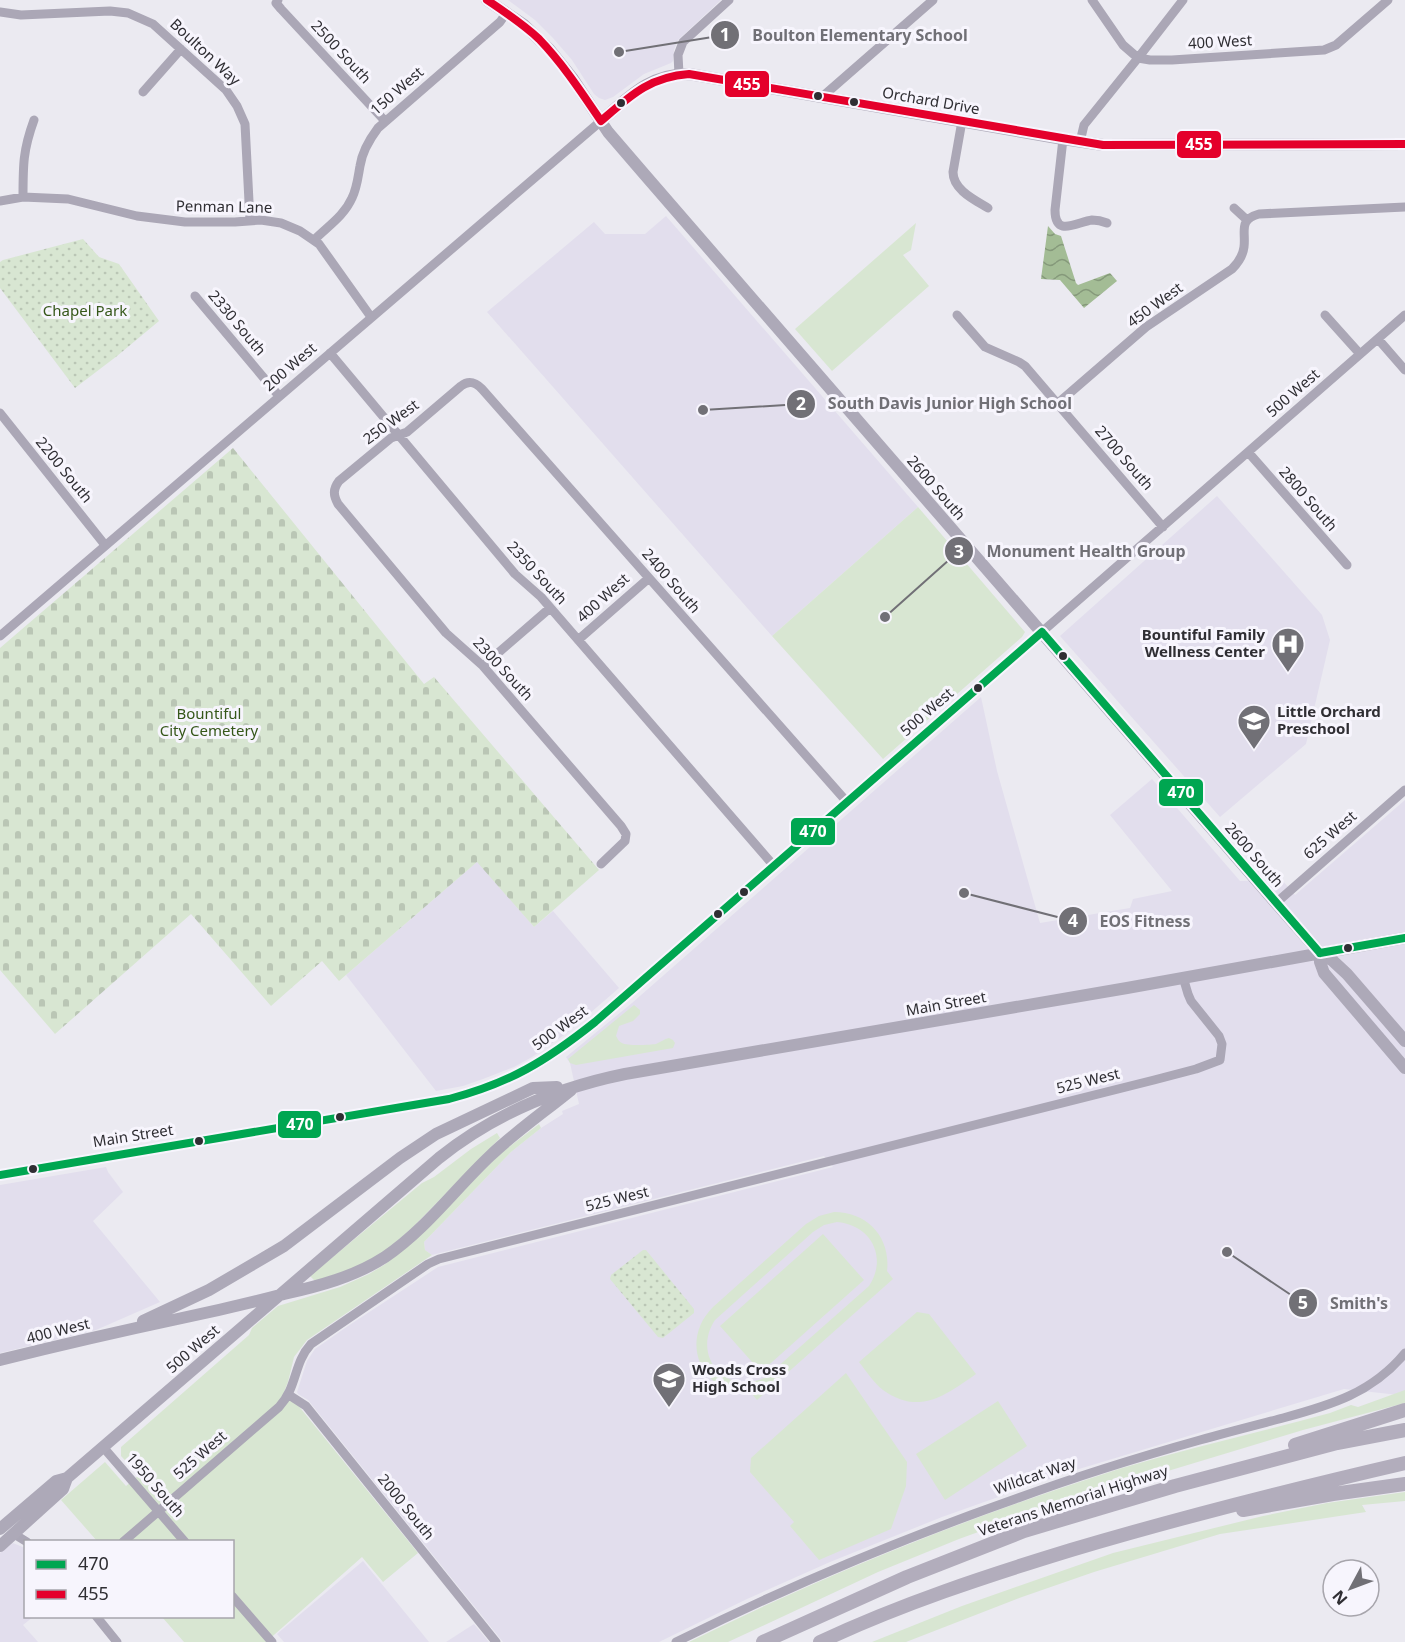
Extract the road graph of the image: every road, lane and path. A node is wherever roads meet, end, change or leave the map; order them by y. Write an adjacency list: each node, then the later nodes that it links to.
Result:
1 (487, 0): 9 (main road)
2 (729, 0): 12 (street)
3 (933, 0): 14 (street)
4 (1092, 0): 11 (street)
5 (1183, 0): 11 (street)
6 (1388, 0): 11 (street, 400 West)
7 (277, 2): 16 (street, 2500 South)
8 (0, 12): 10 (street, Boulton Way)
9 (507, 12): 16 (street, 150 West); 17 (main road)
10 (181, 49): 13 (street); 28 (street, Boulton Way)
11 (1138, 58): 20 (street)
12 (679, 74): 14 (main road, Orchard Drive); 17 (main road, Orchard Drive)
13 (143, 92)
14 (822, 97): 18 (main road, Orchard Drive)
15 (34, 120): 22 (street)
16 (385, 120): 30 (street, 150 West)
17 (600, 121): 35 (street, 200 West); 52 (main road, 2600 South)
18 (962, 121): 19 (main road, Orchard Drive); 25 (street)
19 (1063, 139): 20 (main road, Orchard Drive); 29 (street)
20 (1080, 142): 21 (main road, Orchard Drive)
21 (1405, 144)
22 (23, 197): 23 (street, Penman Lane); 28 (street, Penman Lane)
23 (0, 201)
24 (1405, 207): 27 (street)
25 (988, 208)
26 (1234, 208): 27 (street)
27 (1247, 220): 42 (street, 450 West)
28 (250, 221): 30 (street, Penman Lane)
29 (1107, 223)
30 (314, 240): 35 (street, Penman Lane)
31 (195, 296): 41 (street, 2330 South)
32 (957, 315): 42 (street, 2700 South)
33 (1325, 315): 38 (street)
34 (1405, 315): 36 (street, 500 West)
35 (371, 317): 37 (street, 200 West)
36 (1378, 339): 38 (street, 500 West); 39 (street)
37 (330, 353): 41 (street, 200 West); 44 (street, 2350 South)
38 (1360, 354): 45 (street, 500 West)
39 (1405, 370)
40 (471, 382): 44 (street, 250 West); 50 (street, 2400 South)
41 (279, 396): 48 (street, 200 West)
42 (1057, 404): 47 (street, 2700 South)
43 (0, 413): 48 (street, 2200 South)
44 (398, 435): 46 (street, 250 West); 51 (street, 2350 South)
45 (1248, 452): 47 (street, 500 West); 49 (street, 2800 South)
46 (334, 492): 55 (street, 2300 South)
47 (1163, 527): 52 (street, 500 West)
48 (105, 545): 53 (street, 200 West)
49 (1347, 565)
50 (649, 578): 54 (street, 400 West); 57 (street, 2400 South)
51 (550, 608): 54 (street, 2350 South); 55 (street)
52 (1042, 632): 57 (street, 500 West); 60 (main road, 2600 South)
53 (0, 636)
54 (578, 640): 59 (street, 2350 South)
55 (483, 666): 58 (street, 2300 South)
56 (1405, 790): 60 (street, 625 West)
57 (847, 802): 59 (street, 500 West)
58 (601, 864)
59 (774, 866): 67 (street, 500 West)
60 (1276, 903): 62 (main road, 2600 South)
61 (1405, 938): 62 (main road, Main Street)
62 (1320, 953): 63 (main road, Main Street); 64 (main road); 65 (main road, 2600 South)
63 (1183, 977): 66 (main road, Main Street); 72 (street, 525 West)
64 (1405, 1041)
65 (1405, 1068)
66 (577, 1085): 69 (main road); 69 (main road); 75 (main road, 500 West)
67 (449, 1099): 68 (street, Main Street)
68 (0, 1175)
69 (123, 1330): 71 (main road, 400 West)
70 (1405, 1353): 93 (street, Wildcat Way)
71 (0, 1360)
72 (288, 1395): 80 (street, 525 West); 92 (street, 2000 South)
73 (1405, 1410): 78 (highway)
74 (1405, 1430): 78 (highway, Veterans Memorial Highway)
75 (103, 1448): 77 (main road, 500 West); 80 (street, 1950 South)
76 (1405, 1463): 81 (highway)
77 (67, 1478): 82 (main road, 500 West); 83 (main road, 500 West)
78 (1174, 1485): 94 (highway, Veterans Memorial Highway)
79 (1405, 1485): 81 (highway)
80 (159, 1511): 85 (street, 525 West); 86 (street, 1950 South)
81 (1152, 1526): 95 (highway)
82 (0, 1528)
83 (14, 1534): 84 (street); 87 (main road, 500 West)
84 (24, 1540)
85 (125, 1540)
86 (183, 1540)
87 (0, 1546)
88 (234, 1598): 91 (street)
89 (97, 1618): 90 (street)
90 (117, 1642)
91 (272, 1642)
92 (496, 1642)
93 (675, 1642)
94 (763, 1642)
95 (820, 1642)

